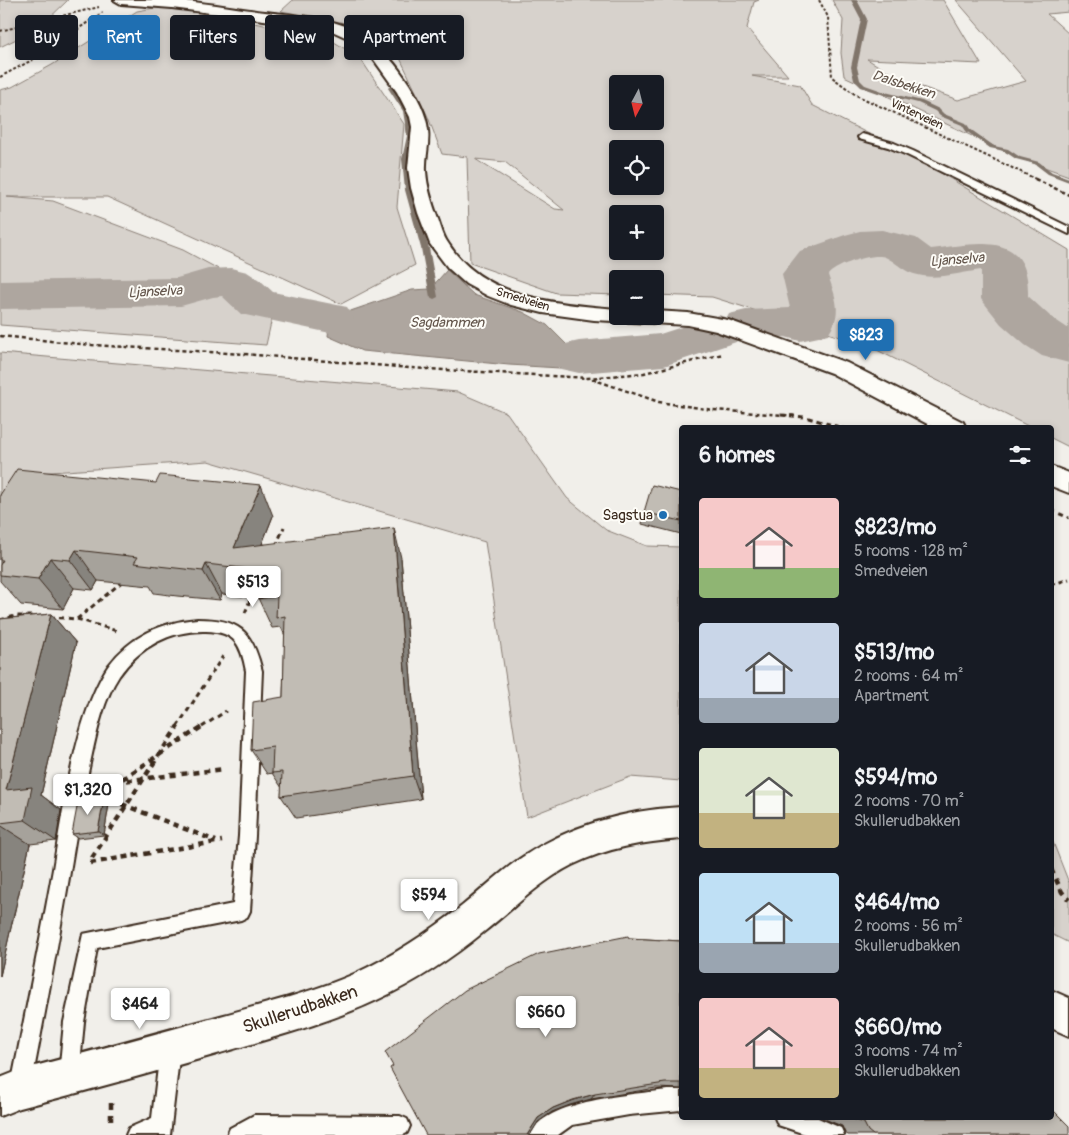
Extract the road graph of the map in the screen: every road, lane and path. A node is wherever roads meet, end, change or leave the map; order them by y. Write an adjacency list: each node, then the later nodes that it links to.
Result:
1 (819, 0): 6 (path, Vinterveien)
2 (119, 2): 3 (path); 4 (path); 8 (street, Smedveien)
3 (0, 31)
4 (0, 77)
5 (862, 137): 7 (lane)
6 (1069, 196)
7 (1069, 231)
8 (609, 314)
9 (664, 318): 11 (street)
10 (0, 336): 12 (path)
11 (758, 340): 12 (path); 14 (street)
12 (588, 378): 13 (path)
13 (833, 425)
14 (949, 425)
15 (1054, 476): 16 (street)
16 (1069, 484)
17 (1054, 511): 18 (path)
18 (1069, 518)
19 (284, 527): 20 (path)
20 (274, 550)
21 (127, 578): 24 (path)
22 (116, 579): 24 (path)
23 (1069, 579): 25 (path)
24 (120, 584): 29 (path)
25 (1054, 584)
26 (254, 591): 31 (path)
27 (38, 616): 30 (path)
28 (46, 616): 29 (path)
29 (77, 619): 32 (path)
30 (0, 620)
31 (238, 631): 33 (lane); 34 (path); 38 (lane)
32 (123, 633)
33 (254, 693): 34 (path); 35 (lane)
34 (158, 755): 36 (path); 37 (path)
35 (249, 766): 36 (path); 41 (lane)
36 (144, 778): 37 (path); 39 (path)
37 (118, 782): 38 (path); 39 (path)
38 (77, 786): 44 (lane)
39 (126, 806): 42 (path); 43 (path)
40 (679, 823): 49 (street, Skullerudbakken)
41 (247, 836): 42 (path); 50 (lane)
42 (216, 842): 43 (path)
43 (89, 863): 44 (path)
44 (62, 868): 51 (lane)
45 (1054, 875): 46 (path)
46 (1069, 900)
47 (1054, 1010): 48 (street)
48 (1069, 1018)
49 (170, 1049): 50 (street, Skullerudbakken); 55 (lane)
50 (69, 1076): 51 (street, Skullerudbakken)
51 (10, 1093)
52 (679, 1100): 58 (lane)
53 (792, 1120): 59 (lane)
54 (400, 1126): 57 (lane)
55 (160, 1130): 56 (lane)
56 (136, 1135)
57 (237, 1135)
58 (540, 1135)
59 (834, 1135)

